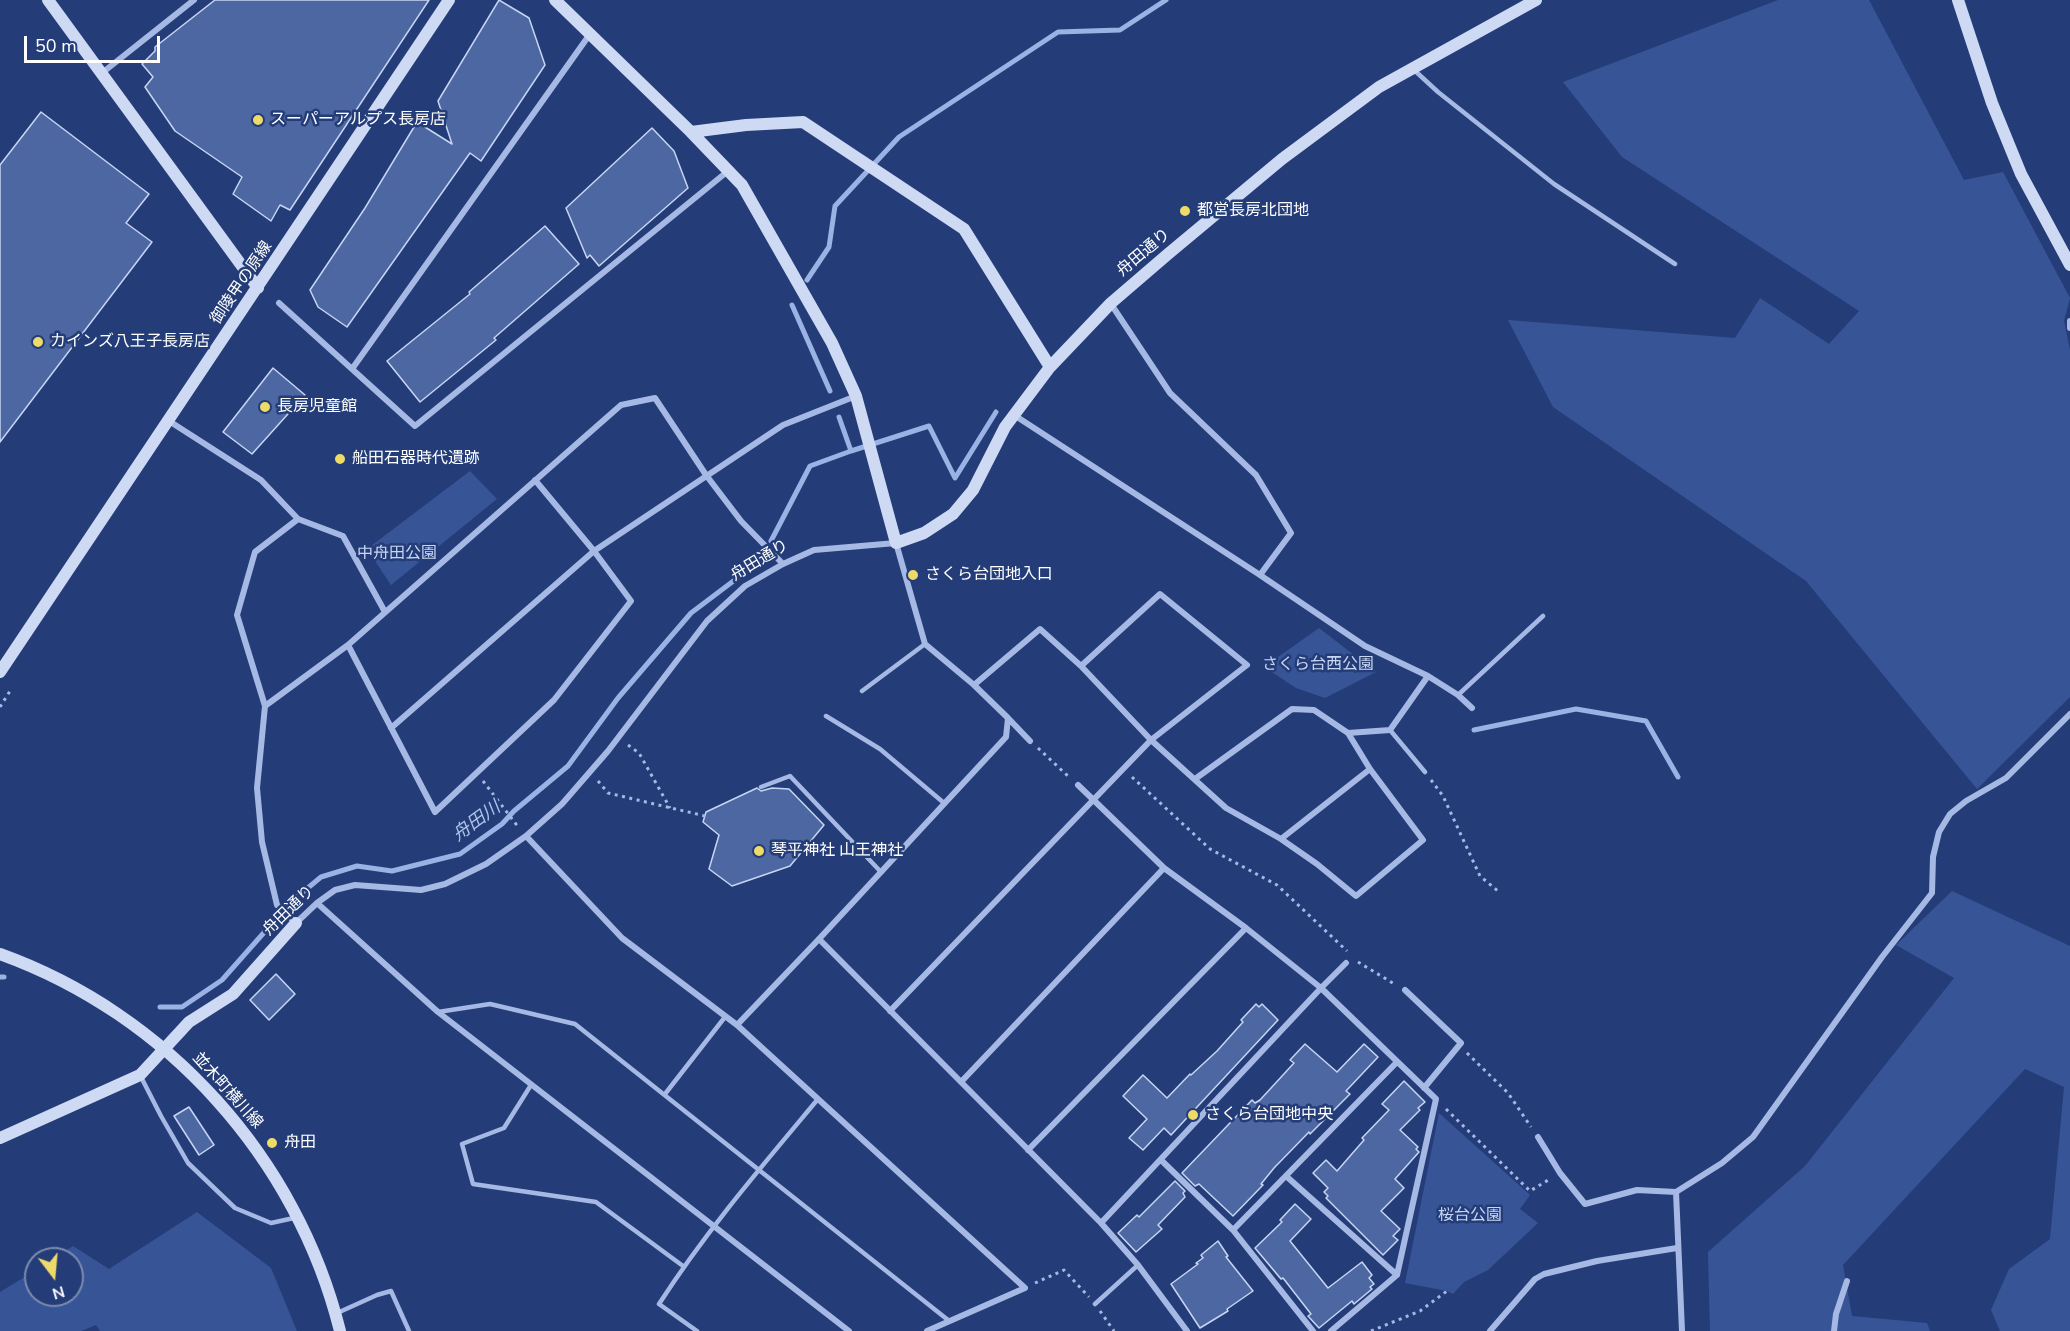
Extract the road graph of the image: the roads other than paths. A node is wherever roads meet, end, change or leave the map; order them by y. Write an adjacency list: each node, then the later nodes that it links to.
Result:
1 (48, 0): 9 (street)
2 (194, 0): 9 (street)
3 (449, 0): 14 (street, 御陵甲の原線)
4 (555, 0): 7 (street)
5 (1536, 0): 8 (street, 舟田通り)
6 (1958, 0): 13 (street)
7 (590, 34): 10 (street); 20 (street)
8 (1413, 69): 12 (lane); 16 (street, 舟田通り)
9 (102, 73): 14 (street)
10 (692, 132): 11 (street); 19 (street)
11 (728, 171): 20 (street); 21 (street)
12 (1675, 264)
13 (2070, 265)
14 (258, 288): 23 (street, 御陵甲の原線)
15 (279, 303): 20 (street)
16 (1111, 303): 19 (street, 舟田通り); 30 (street)
17 (2070, 321): 18 (street)
18 (2070, 328)
19 (1050, 367): 22 (street, 舟田通り)
20 (352, 369)
21 (856, 396): 24 (street); 27 (street)
22 (1014, 415): 27 (street, 舟田通り); 30 (street)
23 (169, 421): 26 (street); 36 (street, 御陵甲の原線)
24 (706, 475): 25 (street); 28 (street); 29 (street)
25 (535, 480): 28 (street); 31 (street)
26 (298, 519): 31 (street); 41 (street)
27 (897, 543): 29 (street, 舟田通り); 33 (street)
28 (594, 551): 46 (street); 46 (street)
29 (783, 564): 58 (street, 舟田通り)
30 (1260, 575): 37 (street)
31 (385, 612): 34 (street)
32 (1543, 616): 40 (lane)
33 (925, 644): 38 (street); 39 (lane)
34 (348, 645): 41 (street); 46 (street)
35 (1081, 666): 38 (street); 49 (street); 49 (street)
36 (0, 672)
37 (1428, 676): 40 (street); 47 (street)
38 (974, 685): 45 (street)
39 (862, 691)
40 (1458, 694): 42 (street)
41 (265, 706): 63 (street)
42 (1472, 708)
43 (2070, 714): 88 (street)
44 (826, 716): 57 (lane)
45 (1008, 718): 50 (street); 57 (street)
46 (391, 728)
47 (1390, 730): 48 (street); 52 (lane)
48 (1348, 734): 51 (street); 53 (street)
49 (1151, 740): 53 (street); 56 (street)
50 (1030, 741)
51 (1370, 769): 59 (street); 59 (street)
52 (1425, 772)
53 (1196, 780): 59 (street)
54 (1078, 785): 56 (street)
55 (760, 787): 61 (lane)
56 (1094, 801): 60 (street); 70 (street)
57 (944, 803): 61 (street)
58 (526, 836): 62 (street, 舟田通り); 72 (street)
59 (1281, 839)
60 (1164, 867): 64 (street); 77 (street)
61 (880, 871): 65 (street)
62 (317, 903): 63 (street, 舟田通り); 71 (street)
63 (294, 921): 74 (street, 舟田通り)
64 (1246, 928): 68 (street); 84 (street)
65 (819, 939): 70 (street); 73 (street)
66 (0, 954): 74 (street, 並木町横川線)
67 (1346, 963): 68 (street)
68 (1322, 988): 75 (street); 85 (street)
69 (1405, 990): 79 (street)
70 (890, 1011): 77 (street)
71 (438, 1012): 78 (street); 80 (lane)
72 (725, 1017): 73 (street); 80 (lane)
73 (737, 1025): 81 (street)
74 (164, 1049): 76 (street, 舟田通り); 89 (street, 並木町横川線)
75 (1397, 1062): 79 (street); 87 (street)
76 (140, 1075): 83 (street, 舟田通り); 89 (lane)
77 (961, 1082): 84 (street)
78 (531, 1085): 91 (street); 95 (lane)
79 (1424, 1088): 96 (street)
80 (665, 1095): 86 (lane)
81 (818, 1099): 86 (lane); 100 (street)
82 (1538, 1137): 88 (street)
83 (0, 1138)
84 (1028, 1150): 90 (street)
85 (1161, 1160): 90 (street); 92 (street)
86 (759, 1169): 91 (lane); 100 (lane)
87 (1286, 1176): 92 (street); 96 (street)
88 (1676, 1192): 93 (street)
89 (298, 1218): 99 (street, 並木町横川線)
90 (1101, 1222): 94 (street)
91 (714, 1226): 95 (lane); 105 (street)
92 (1233, 1230): 108 (street)
93 (1677, 1248): 101 (street); 110 (street)
94 (1138, 1265): 98 (lane); 107 (street)
95 (683, 1266): 104 (lane)
96 (1397, 1275): 109 (street)
97 (1847, 1281): 111 (street)
98 (1095, 1304)
99 (335, 1314): 102 (street, 並木町横川線); 103 (lane)
100 (948, 1320): 106 (street)
101 (1680, 1330)
102 (340, 1331)
103 (409, 1331)
104 (697, 1331)
105 (849, 1331)
106 (927, 1331)
107 (1187, 1331)
108 (1313, 1331)
109 (1331, 1331)
110 (1490, 1331)
111 (1834, 1331)

